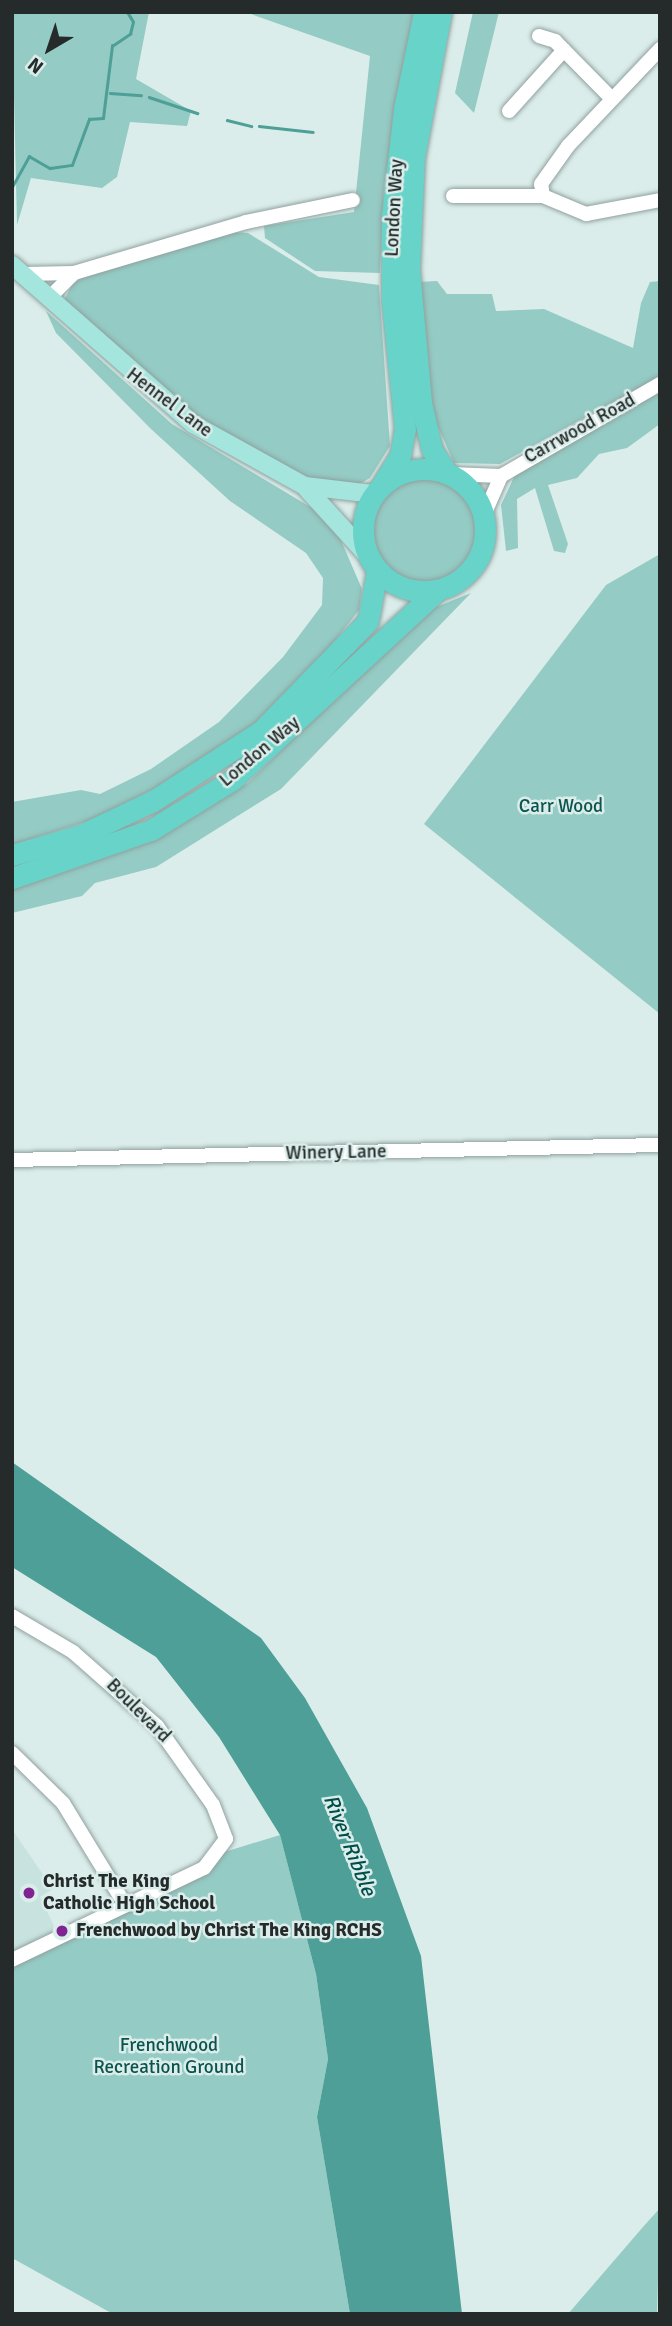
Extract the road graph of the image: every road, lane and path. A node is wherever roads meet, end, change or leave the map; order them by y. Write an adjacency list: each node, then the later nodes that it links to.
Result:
1 (424, 12): 19 (highway, London Way)
2 (441, 12): 16 (highway, London Way)
3 (538, 36): 5 (street)
4 (660, 49): 6 (street)
5 (564, 50): 6 (street); 7 (street)
6 (609, 96): 9 (street)
7 (509, 111)
8 (453, 196): 9 (street)
9 (543, 196): 11 (street)
10 (353, 200): 13 (street, Hennel Lane)
11 (660, 200)
12 (18, 269): 13 (street, Hennel Lane); 14 (main road, Hennel Lane)
13 (75, 273): 14 (street, Hennel Lane)
14 (50, 297): 18 (main road, Hennel Lane)
15 (660, 384): 17 (street, Carrwood Road)
16 (448, 474): 17 (street); 19 (highway); 20 (highway)
17 (501, 476): 20 (street)
18 (305, 486): 19 (main road, Hennel Lane); 21 (main road, Hennel Lane)
19 (378, 489): 21 (highway)
20 (484, 515): 22 (highway)
21 (372, 564): 22 (highway); 23 (highway, London Way)
22 (437, 591): 24 (highway, London Way)
23 (12, 855)
24 (12, 878)
25 (660, 1145): 26 (street, Winery Lane)
26 (12, 1160)
27 (12, 1616): 29 (street, Boulevard)
28 (12, 1753): 29 (street)
29 (124, 1903): 30 (street)
30 (12, 1959)

